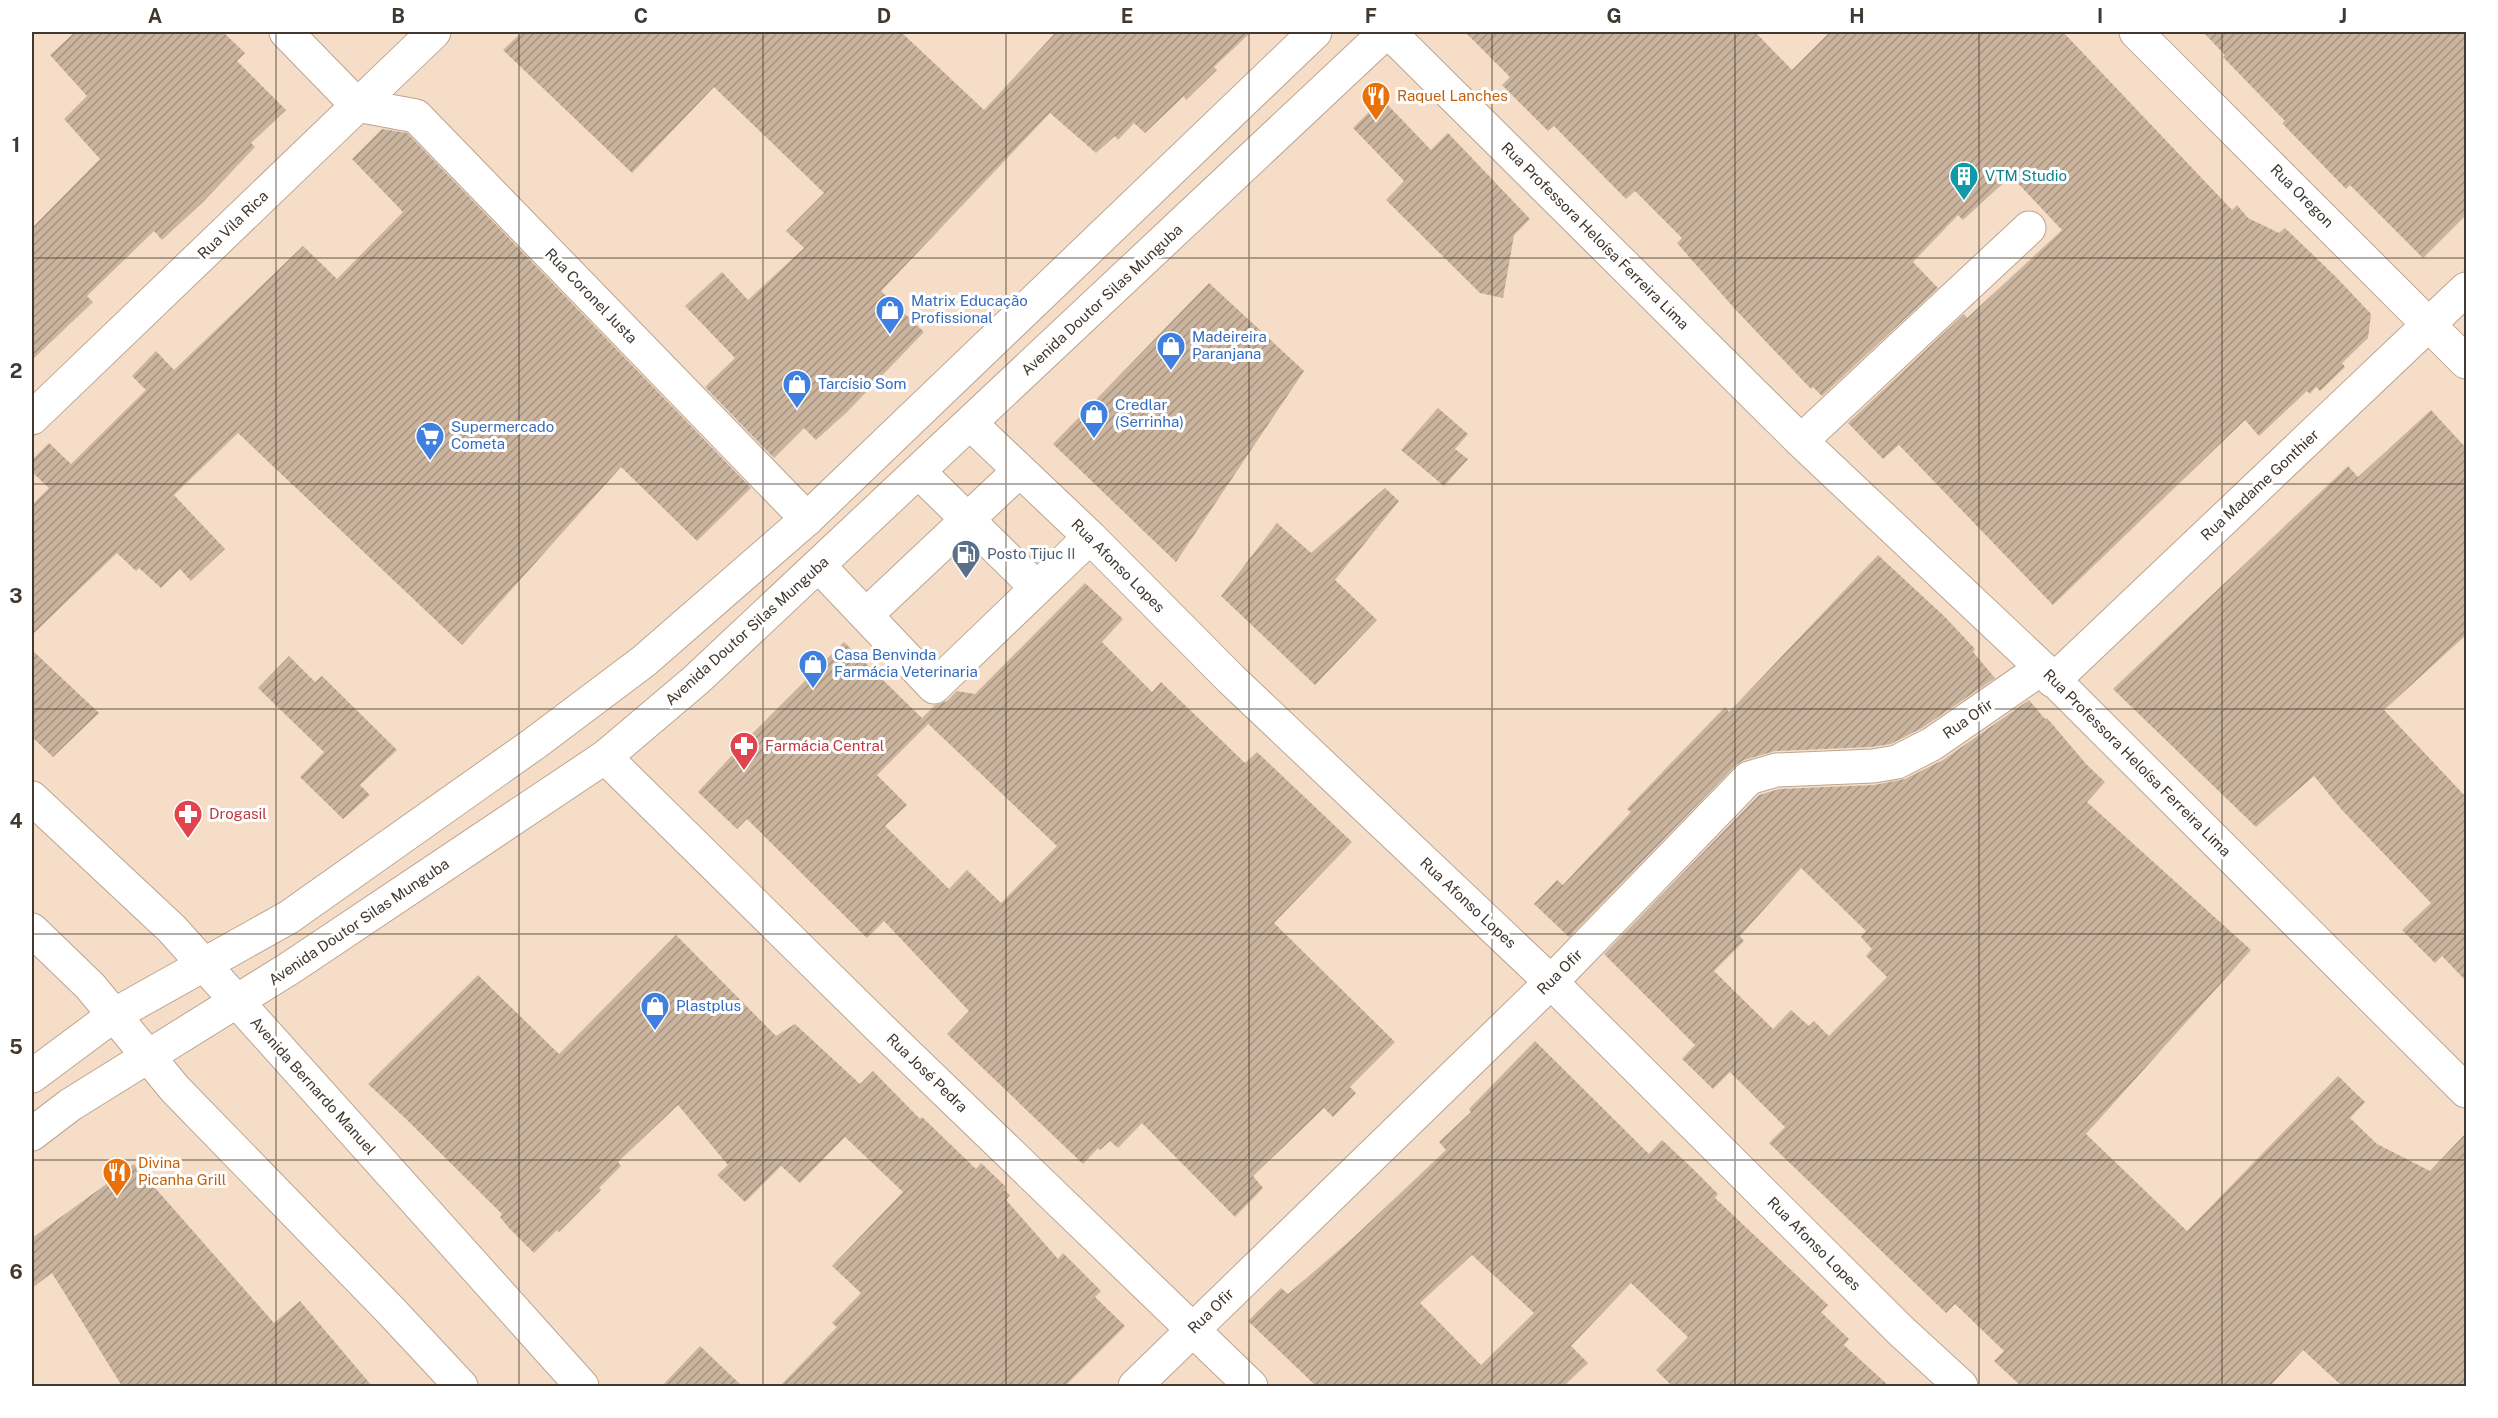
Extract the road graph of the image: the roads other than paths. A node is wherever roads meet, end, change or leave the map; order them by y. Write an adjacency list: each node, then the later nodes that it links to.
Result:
1 (286, 32): 6 (street)
2 (434, 32): 6 (street, Rua Vila Rica)
3 (1315, 32): 16 (street)
4 (1388, 32): 12 (street, Avenida Doutor Silas Munguba); 13 (street, Rua Professora Heloísa Ferreira Lima)
5 (2136, 32): 9 (street, Rua Oregon)
6 (357, 105): 11 (street, Rua Vila Rica); 16 (street, Rua Coronel Justa)
7 (2029, 228): 13 (street)
8 (2466, 289): 9 (street, Rua Madame Gonthier)
9 (2431, 324): 10 (street, Rua Oregon); 22 (street, Rua Madame Gonthier)
10 (2466, 362)
11 (32, 418)
12 (971, 424): 14 (street, Rua Afonso Lopes); 15 (street, Avenida Doutor Silas Munguba)
13 (1801, 441): 22 (street, Rua Professora Heloísa Ferreira Lima)
14 (1019, 471): 17 (street); 18 (street, Rua Afonso Lopes)
15 (919, 472): 17 (street); 19 (street, Avenida Doutor Silas Munguba)
16 (807, 519): 26 (street)
17 (968, 519): 20 (street); 21 (street)
18 (1090, 537): 20 (street); 27 (street, Rua Afonso Lopes)
19 (819, 566): 21 (street); 23 (street, Avenida Doutor Silas Munguba)
20 (1037, 588): 21 (street)
21 (866, 615)
22 (2048, 674): 27 (street, Rua Ofir); 32 (street, Rua Professora Heloísa Ferreira Lima)
23 (605, 757): 28 (street, Avenida Doutor Silas Munguba); 34 (street, Rua José Pedra)
24 (32, 798): 26 (street, Avenida Bernardo Manuel)
25 (32, 930): 29 (street)
26 (204, 964): 28 (street, Avenida Bernardo Manuel); 29 (street)
27 (1551, 982): 34 (street, Rua Ofir); 39 (street, Rua Afonso Lopes)
28 (237, 1001): 30 (street, Avenida Doutor Silas Munguba); 36 (street, Avenida Bernardo Manuel)
29 (114, 1015): 30 (street); 31 (street)
30 (148, 1057): 33 (street, Avenida Doutor Silas Munguba); 35 (street)
31 (32, 1076)
32 (2466, 1091)
33 (32, 1134)
34 (1191, 1330): 37 (street, Rua Ofir); 38 (street, Rua José Pedra)
35 (461, 1386)
36 (582, 1386)
37 (1135, 1386)
38 (1251, 1386)
39 (1960, 1386)

